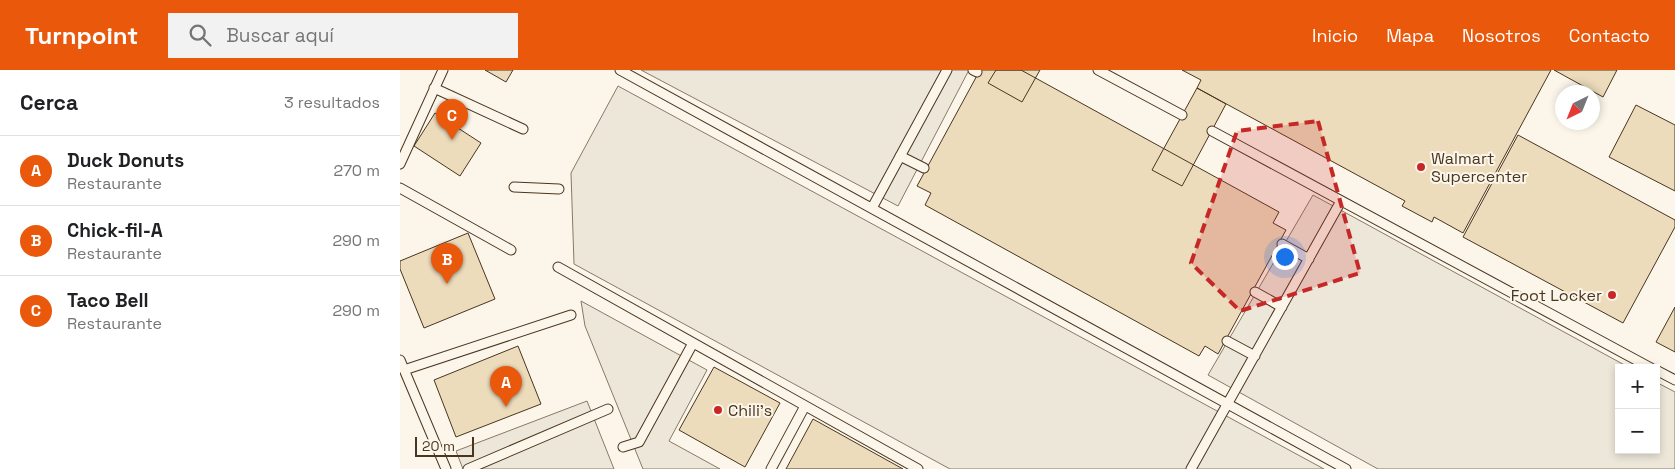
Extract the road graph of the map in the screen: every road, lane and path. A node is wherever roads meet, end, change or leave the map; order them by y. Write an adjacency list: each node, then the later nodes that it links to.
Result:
1 (443, 70): 5 (lane)
2 (620, 70): 16 (lane)
3 (948, 70): 9 (lane)
4 (1098, 70): 6 (lane)
5 (434, 88): 7 (lane); 10 (lane)
6 (1182, 115)
7 (523, 129)
8 (1212, 131): 15 (lane)
9 (900, 156): 11 (lane); 16 (lane)
10 (400, 164)
11 (924, 168)
12 (514, 186): 14 (lane)
13 (400, 188): 18 (lane)
14 (559, 189)
15 (1341, 201): 19 (lane); 28 (lane)
16 (872, 208): 32 (lane)
17 (1282, 244): 19 (lane)
18 (511, 250)
19 (1309, 259): 22 (lane)
20 (558, 267): 25 (lane)
21 (1255, 292): 22 (lane)
22 (1282, 307): 26 (lane)
23 (571, 315): 29 (lane)
24 (1227, 341): 26 (lane)
25 (693, 343): 33 (lane); 35 (lane)
26 (1254, 356): 32 (lane)
27 (400, 360): 29 (lane)
28 (1644, 364)
29 (404, 370): 36 (lane)
30 (1660, 372): 31 (lane)
31 (1675, 380)
32 (1228, 404): 40 (lane); 41 (lane)
33 (805, 406): 38 (lane); 39 (lane)
34 (608, 409): 37 (lane)
35 (623, 447)
36 (446, 469)
37 (468, 469)
38 (771, 469)
39 (918, 469)
40 (1191, 469)
41 (1346, 469)

